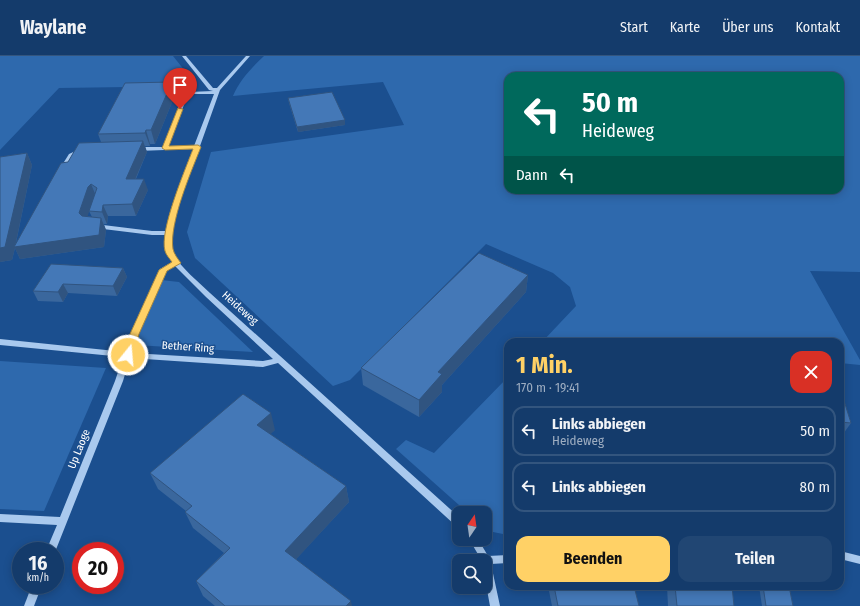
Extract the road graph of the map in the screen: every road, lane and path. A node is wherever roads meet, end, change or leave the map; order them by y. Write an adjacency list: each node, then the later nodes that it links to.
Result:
1 (184, 56): 3 (street)
2 (248, 56): 3 (street, Heideweg)
3 (218, 91): 4 (street, Heideweg); 5 (street)
4 (198, 147): 5 (street); 10 (street, Heideweg)
5 (165, 148): 6 (street)
6 (133, 149)
7 (87, 150): 8 (street)
8 (57, 178)
9 (91, 218): 10 (street)
10 (169, 233): 11 (street, Heideweg)
11 (176, 263): 13 (street, Up Laoge); 14 (street, Heideweg)
12 (0, 342): 13 (street, Bether Ring)
13 (128, 355): 14 (street, Bether Ring); 17 (street, Up Laoge)
14 (279, 360): 15 (street, Heideweg)
15 (452, 517)
16 (0, 518): 17 (street)
17 (63, 521): 18 (street, Up Laoge)
18 (55, 542)
19 (844, 556): 22 (street)
20 (504, 558): 21 (street)
21 (492, 559)
22 (860, 560)
23 (492, 591): 26 (street)
24 (34, 594): 25 (street)
25 (29, 606)
26 (495, 606)

